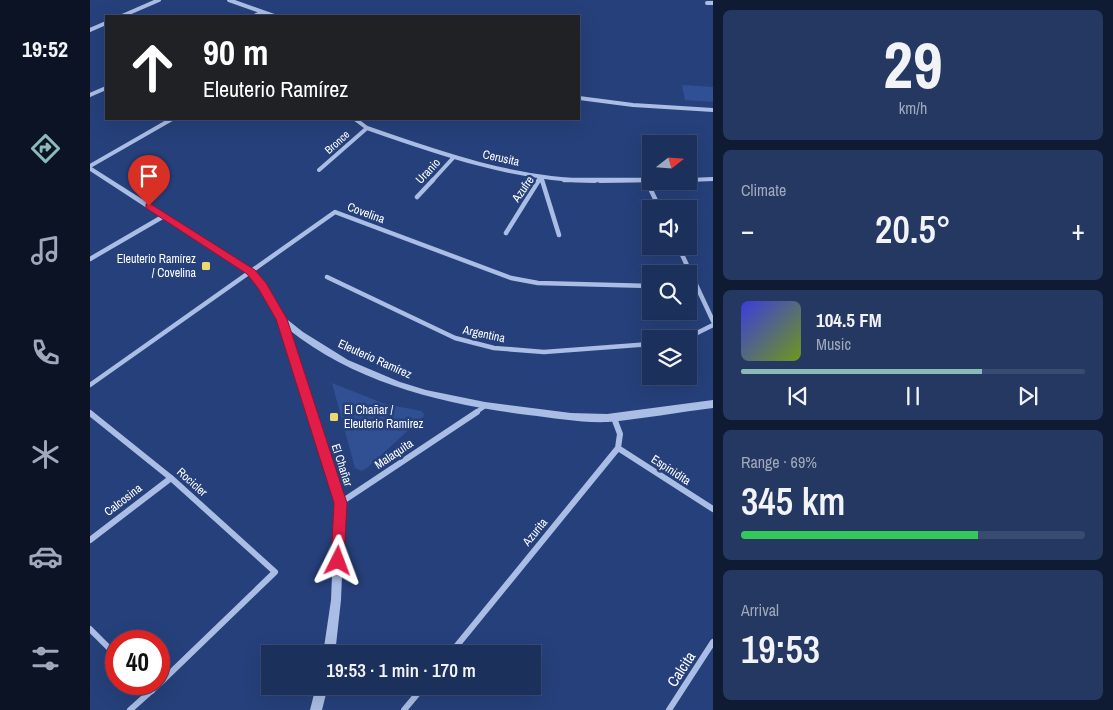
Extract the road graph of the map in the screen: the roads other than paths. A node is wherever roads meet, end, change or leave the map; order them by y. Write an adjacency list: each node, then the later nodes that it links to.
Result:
1 (159, 0): 6 (street)
2 (229, 0): 5 (street)
3 (707, 3): 4 (street)
4 (713, 3)
5 (262, 13): 7 (street); 8 (street)
6 (124, 15)
7 (257, 15)
8 (270, 15)
9 (105, 23): 10 (street)
10 (90, 30)
11 (105, 88): 12 (street)
12 (90, 95)
13 (580, 98): 14 (street)
14 (713, 110)
15 (170, 120): 19 (street)
16 (356, 120): 17 (street, Cerusita)
17 (367, 128): 18 (street, Cerusita); 20 (street, Bronce)
18 (453, 158): 21 (street, Cerusita); 25 (street, Uranio)
19 (90, 167): 26 (street, Eleuterio Ramírez)
20 (319, 170)
21 (541, 177): 23 (street, Cerusita); 27 (street, Azufre); 28 (street, Azufre)
22 (713, 179): 24 (street)
23 (642, 180)
24 (698, 180)
25 (418, 197)
26 (164, 216): 29 (street); 30 (street, Eleuterio Ramírez)
27 (506, 234)
28 (559, 235)
29 (90, 259)
30 (251, 272): 32 (street, Covelina); 34 (street, Eleuterio Ramírez); 39 (street, Covelina)
31 (327, 277): 38 (street, Argentina)
32 (642, 286)
33 (697, 288): 35 (street)
34 (281, 319): 41 (street, Eleuterio Ramírez); 46 (street, El Chañar)
35 (713, 320)
36 (713, 325): 37 (street)
37 (697, 333)
38 (642, 345)
39 (90, 385)
40 (713, 404): 43 (street, Eleuterio Ramírez)
41 (486, 406): 43 (street, Eleuterio Ramírez); 46 (street, Malaquita)
42 (90, 413): 45 (street, Rocicler)
43 (614, 418): 44 (street)
44 (618, 448): 47 (street, Espinidita); 53 (street, Azurita)
45 (170, 478): 48 (street, Calcosina); 54 (street, Rocicler)
46 (340, 503): 52 (street, El Chañar)
47 (713, 509)
48 (90, 540)
49 (90, 629): 51 (street)
50 (713, 642): 61 (street, Calcita)
51 (105, 644)
52 (329, 645)
53 (457, 645)
54 (170, 673)
55 (147, 695): 58 (street)
56 (320, 695): 59 (street)
57 (416, 695): 60 (street)
58 (130, 710)
59 (316, 710)
60 (404, 710)
61 (669, 710)

